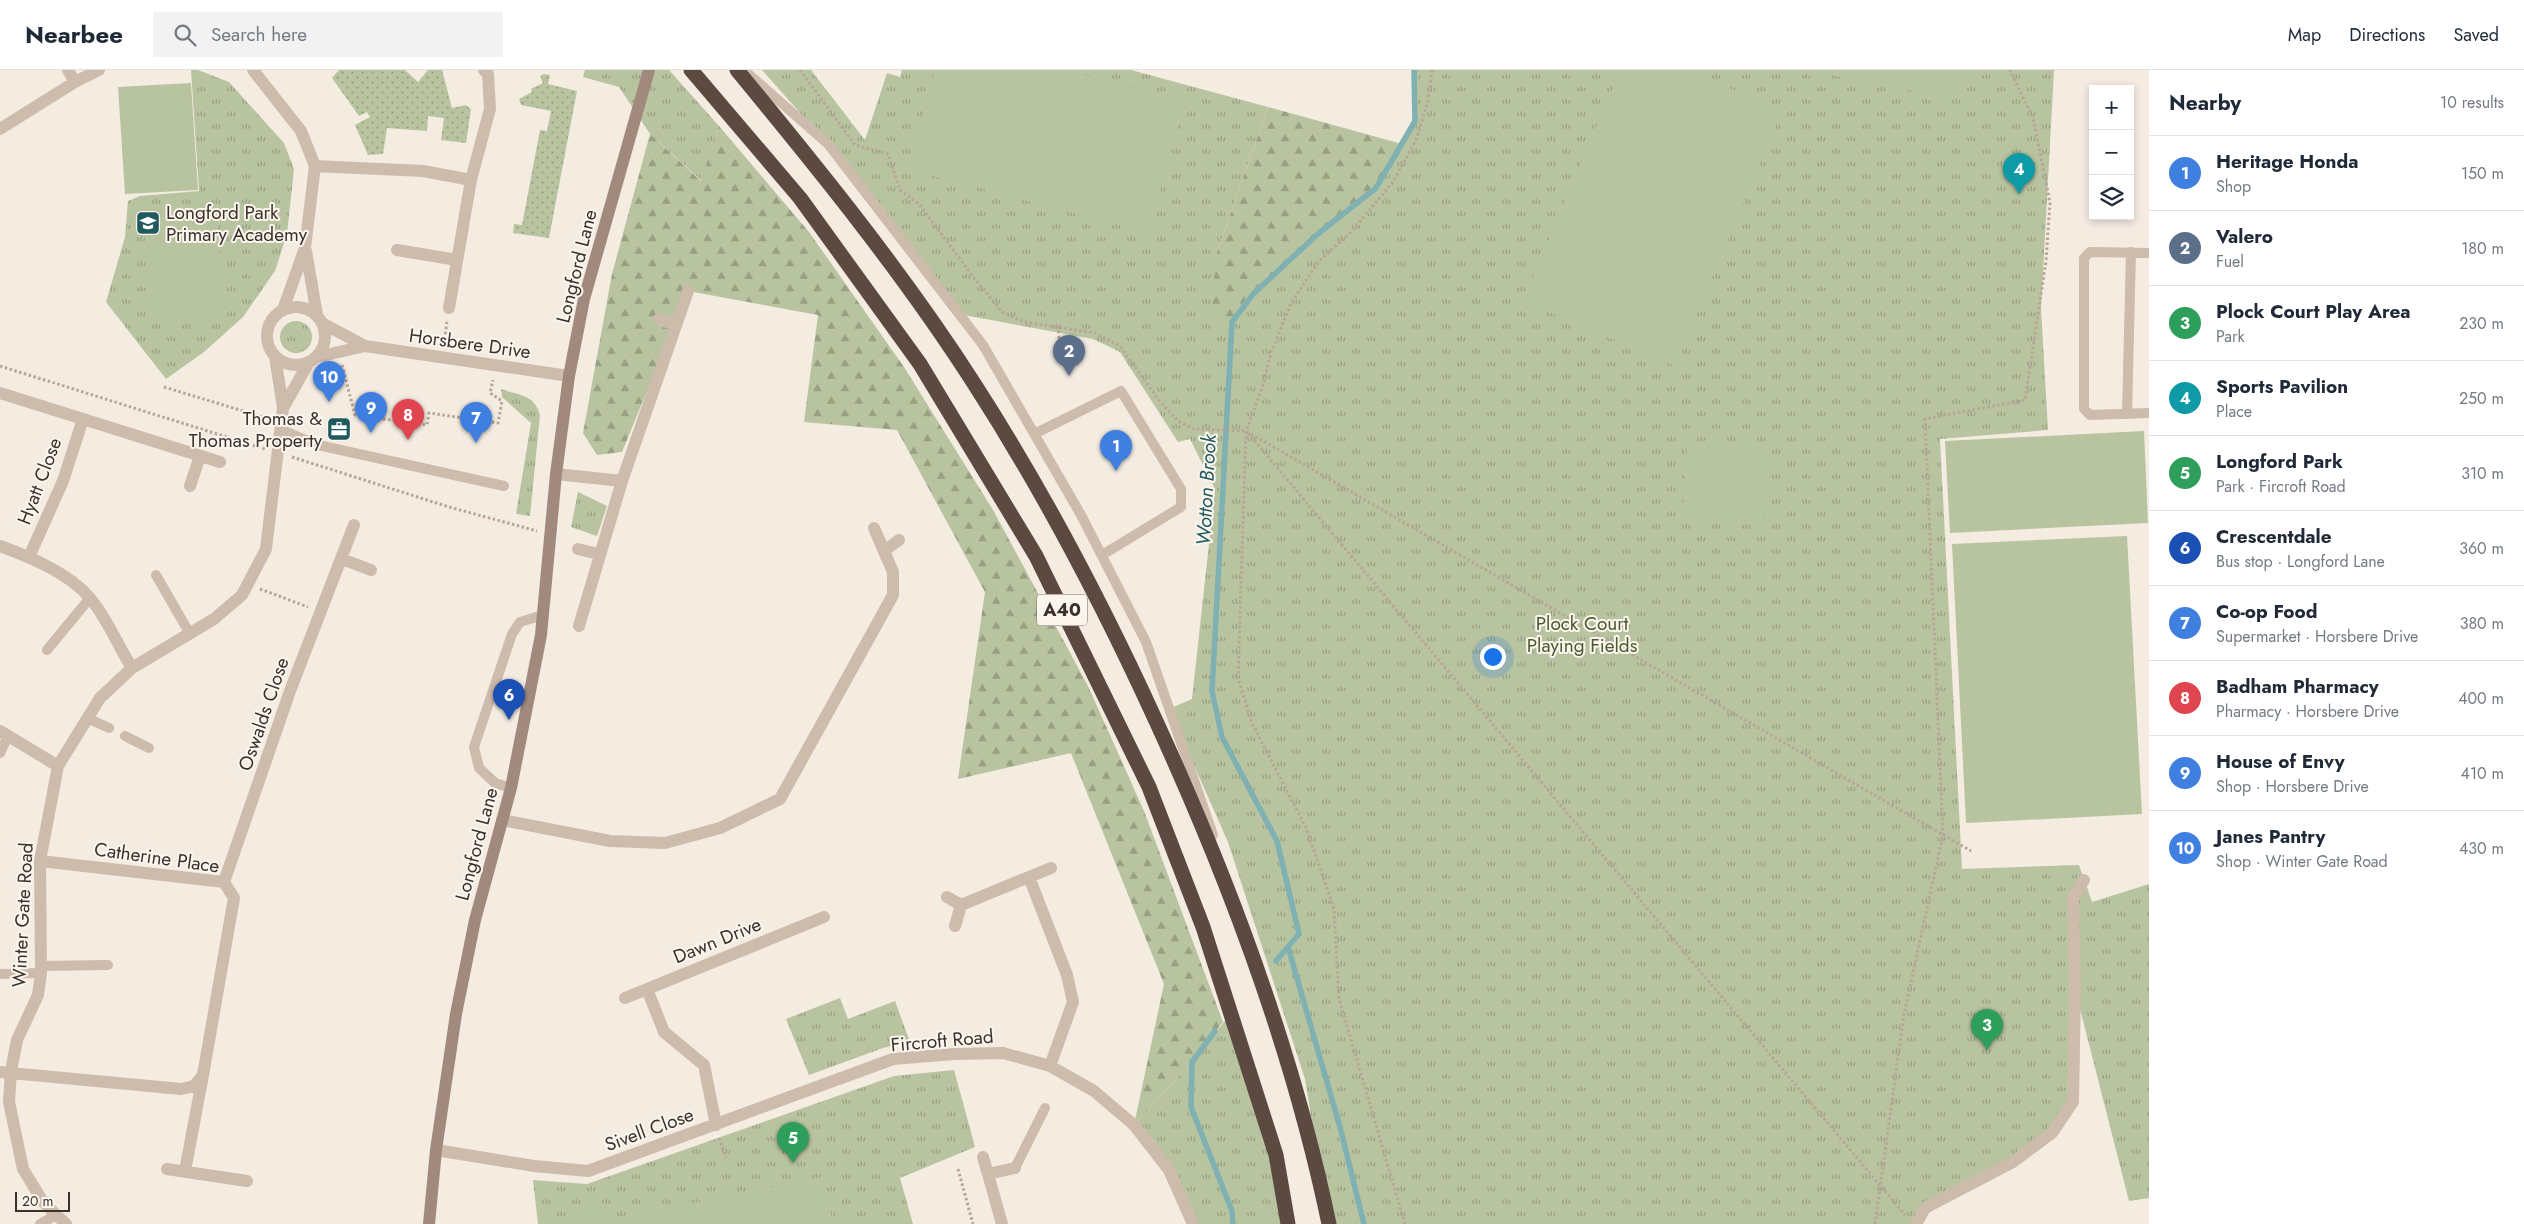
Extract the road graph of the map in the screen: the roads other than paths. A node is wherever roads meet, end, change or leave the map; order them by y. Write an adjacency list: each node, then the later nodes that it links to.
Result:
1 (68, 70): 9 (street)
2 (99, 70): 9 (street)
3 (253, 70): 11 (street)
4 (649, 70): 27 (street, Longford Lane)
5 (691, 70): 102 (highway, A40)
6 (737, 70): 77 (highway, A40)
7 (744, 70): 34 (lane)
8 (489, 71): 12 (street)
9 (75, 82): 10 (street)
10 (2, 125)
11 (315, 166): 12 (street); 13 (street)
12 (471, 180): 17 (street)
13 (305, 248): 20 (street); 21 (street)
14 (397, 250): 17 (street)
15 (2130, 252): 16 (lane); 31 (lane); 31 (lane)
16 (2149, 253)
17 (457, 260): 19 (street)
18 (688, 291): 23 (street)
19 (449, 308)
20 (283, 310): 21 (street); 25 (street)
21 (319, 319): 24 (street, Horsbere Drive); 26 (street)
22 (659, 319): 23 (street)
23 (676, 325): 38 (street)
24 (365, 346): 26 (street, Horsbere Drive); 27 (street, Horsbere Drive)
25 (275, 356): 26 (street); 29 (street, Winter Gate Road)
26 (313, 359): 29 (street, Winter Gate Road)
27 (569, 376): 37 (street, Longford Lane)
28 (0, 393): 32 (street, Hyatt Close)
29 (283, 408): 33 (street, Winter Gate Road)
30 (2149, 413): 31 (lane)
31 (2127, 414)
32 (82, 419): 35 (street, Hyatt Close); 49 (street, Hyatt Close)
33 (281, 426): 40 (lane); 56 (street, Winter Gate Road)
34 (1034, 434): 48 (lane); 48 (lane)
35 (200, 456): 36 (street, Hyatt Close); 39 (street)
36 (220, 462)
37 (556, 474): 38 (street); 54 (street, Longford Lane)
38 (622, 481): 47 (street)
39 (190, 486)
40 (504, 486)
41 (354, 525): 50 (street, Oswalds Close)
42 (874, 528): 46 (street)
43 (899, 540): 46 (street)
44 (0, 546): 49 (street)
45 (578, 549): 47 (street)
46 (884, 551): 67 (street)
47 (599, 554): 55 (street)
48 (1102, 555): 77 (lane)
49 (29, 557): 53 (street)
50 (342, 559): 51 (street); 72 (street, Oswalds Close)
51 (371, 570)
52 (156, 575): 56 (lane)
53 (90, 598): 57 (lane); 58 (street)
54 (543, 615): 66 (street, Longford Lane); 66 (lane)
55 (579, 626)
56 (190, 634): 58 (street, Winter Gate Road)
57 (47, 650)
58 (132, 668): 59 (street, Winter Gate Road)
59 (87, 718): 60 (lane); 65 (street, Winter Gate Road)
60 (109, 728)
61 (4, 734): 64 (lane); 65 (street)
62 (125, 736): 63 (lane)
63 (149, 748)
64 (0, 753)
65 (58, 766): 68 (street, Winter Gate Road)
66 (511, 788): 67 (street, Longford Lane)
67 (502, 820): 88 (street, Longford Lane)
68 (40, 861): 72 (street, Catherine Place); 79 (street, Winter Gate Road)
69 (1051, 868): 70 (street)
70 (1029, 877): 74 (street); 83 (street)
71 (2084, 880): 96 (street)
72 (224, 882): 85 (street, Catherine Place)
73 (947, 896): 74 (street)
74 (961, 906): 76 (street)
75 (824, 917): 81 (street, Dawn Drive)
76 (955, 926)
77 (1243, 928): 103 (highway, A40)
78 (108, 965): 79 (lane)
79 (41, 970): 80 (lane); 84 (street, Winter Gate Road)
80 (0, 974)
81 (647, 989): 82 (street, Dawn Drive); 87 (street, Sivell Close)
82 (624, 998)
83 (1050, 1066): 87 (street, Fircroft Road); 101 (street, Fircroft Road)
84 (5, 1071): 85 (street); 95 (street, Winter Gate Road)
85 (203, 1075): 92 (street, Catherine Place)
86 (1045, 1108): 91 (lane)
87 (716, 1125): 88 (street, Sivell Close)
88 (436, 1150): 99 (street, Longford Lane)
89 (983, 1158): 93 (street)
90 (167, 1168): 92 (street)
91 (1015, 1168): 93 (street)
92 (185, 1171): 94 (street)
93 (988, 1174): 100 (street)
94 (247, 1181)
95 (56, 1215): 97 (lane); 98 (street, Winter Gate Road)
96 (1912, 1221)
97 (40, 1224)
98 (66, 1224)
99 (429, 1224)
100 (1002, 1224)
101 (1192, 1224)
102 (1288, 1224)
103 (1329, 1224)

